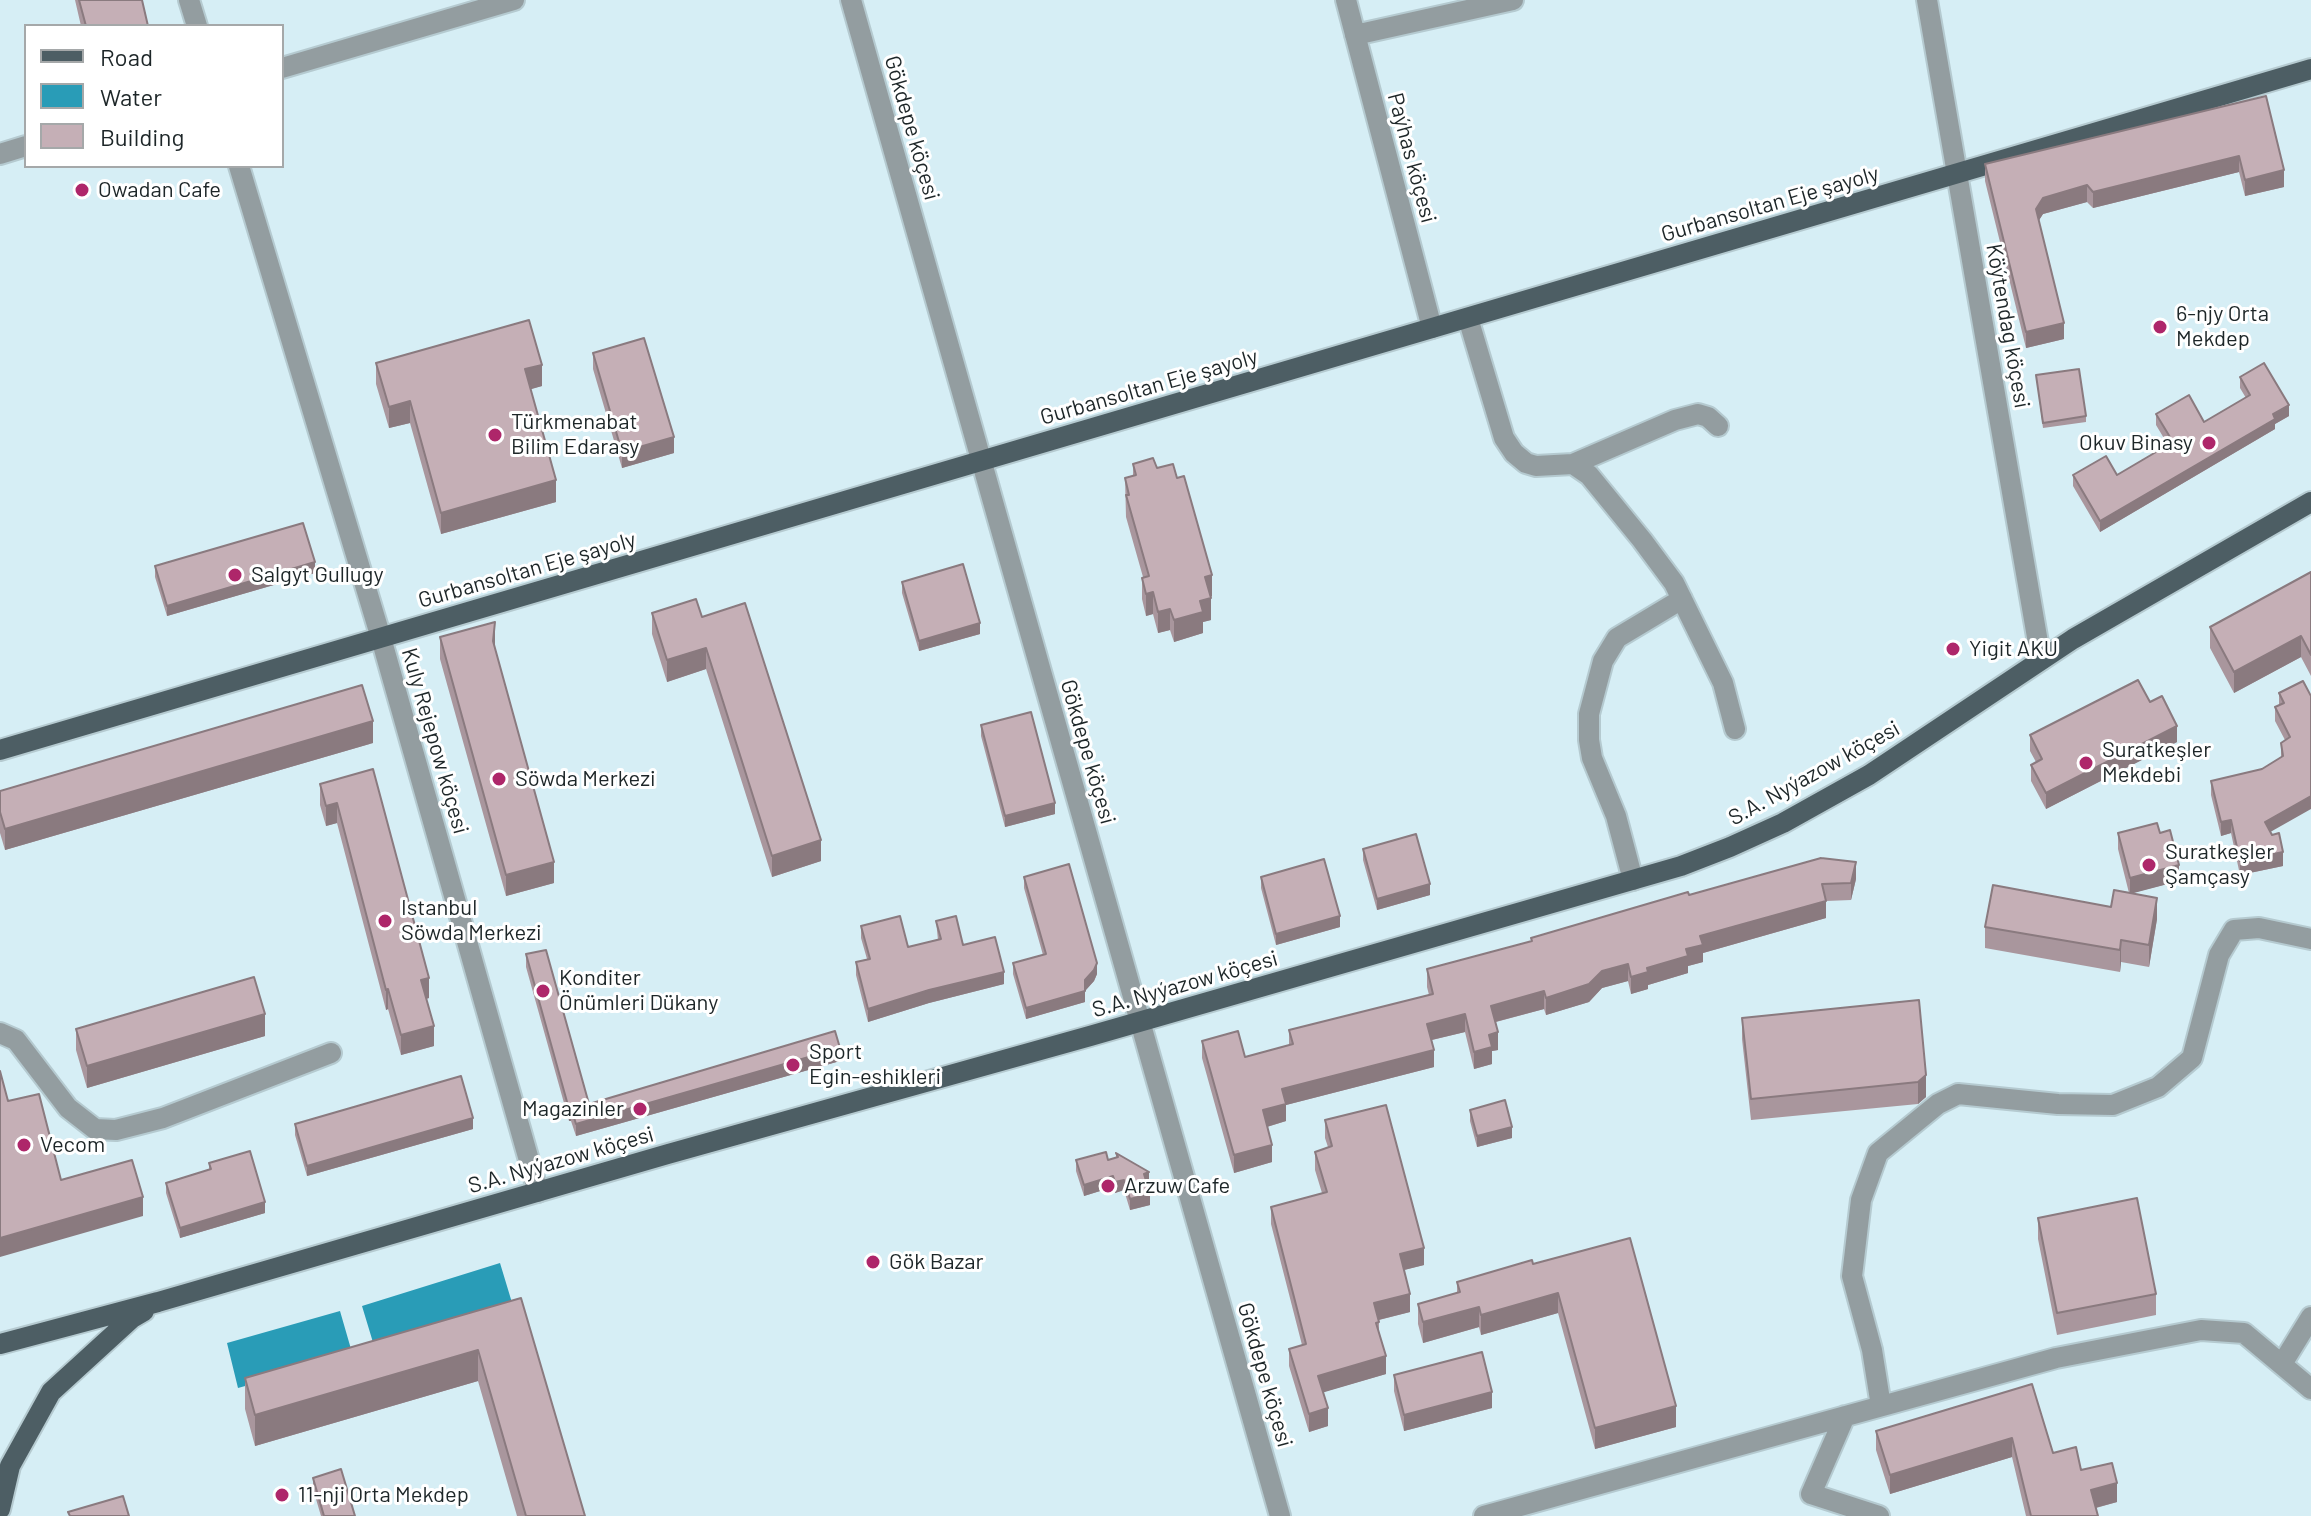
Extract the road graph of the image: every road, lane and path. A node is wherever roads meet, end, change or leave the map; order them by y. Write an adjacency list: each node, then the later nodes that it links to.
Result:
1 (189, 0): 7 (street)
2 (514, 0): 9 (street)
3 (851, 0): 18 (street, Gökdepe köçesi)
4 (1346, 0): 8 (street, Paýhas köçesi)
5 (1513, 0): 8 (street)
6 (1927, 0): 14 (street, Köýtendag köçesi)
7 (196, 24)
8 (1355, 35): 16 (street, Paýhas köçesi)
9 (284, 67)
10 (2311, 69): 14 (main road, Gurbansoltan Eje şayoly)
11 (24, 147): 12 (street)
12 (0, 154)
13 (240, 168): 22 (street, Kuly Rejepow köçesi)
14 (1957, 174): 15 (main road, Gurbansoltan Eje şayoly); 23 (street, Köýtendag köçesi)
15 (1468, 318): 16 (main road, Gurbansoltan Eje şayoly); 19 (street)
16 (1432, 328): 18 (main road, Gurbansoltan Eje şayoly)
17 (1718, 426): 19 (street)
18 (981, 461): 22 (main road, Gurbansoltan Eje şayoly); 28 (street, Gökdepe köçesi)
19 (1573, 464): 21 (street)
20 (2311, 502): 23 (main road, S.A. Nyýazow köçesi)
21 (1682, 599): 24 (street); 26 (street)
22 (381, 638): 25 (main road, Gurbansoltan Eje şayoly); 31 (street, Kuly Rejepow köçesi)
23 (2041, 660): 26 (main road, S.A. Nyýazow köçesi)
24 (1735, 729)
25 (0, 750)
26 (1633, 880): 28 (main road, S.A. Nyýazow köçesi)
27 (2311, 939): 37 (street)
28 (1139, 1022): 31 (main road, S.A. Nyýazow köçesi); 40 (street, Gökdepe köçesi)
29 (0, 1033): 30 (street)
30 (331, 1053)
31 (538, 1192): 32 (main road, S.A. Nyýazow köçesi)
32 (158, 1302): 34 (main road, S.A. Nyýazow köçesi); 39 (main road)
33 (2311, 1317): 35 (street)
34 (0, 1344)
35 (2282, 1364): 36 (street); 37 (street)
36 (2311, 1389)
37 (1881, 1406): 38 (street)
38 (1845, 1416): 41 (street); 42 (street)
39 (0, 1509)
40 (1280, 1516)
41 (1484, 1516)
42 (1879, 1516)

